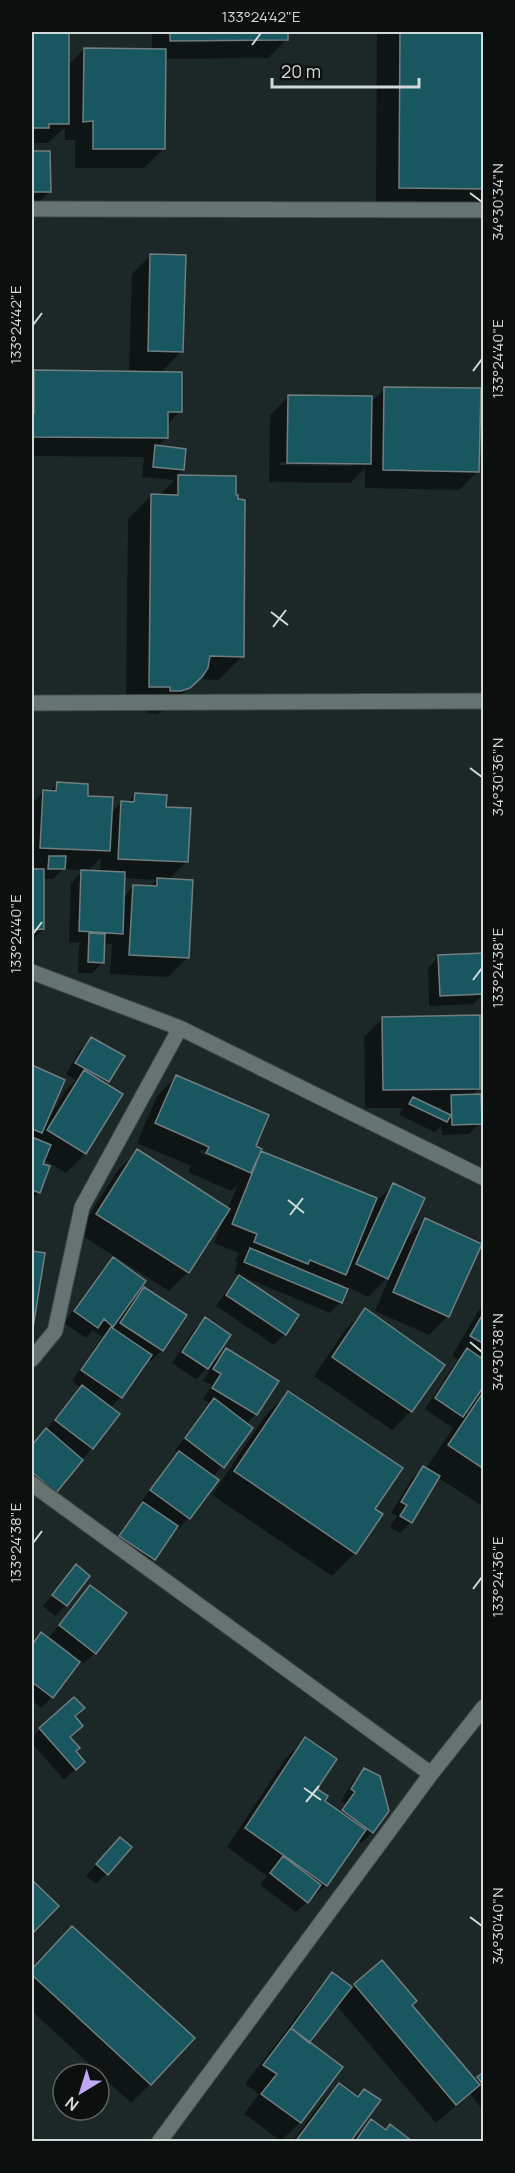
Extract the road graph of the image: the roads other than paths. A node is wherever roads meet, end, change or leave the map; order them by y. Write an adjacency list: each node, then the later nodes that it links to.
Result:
1 (32, 209): 2 (street)
2 (483, 210)
3 (483, 701): 4 (street)
4 (32, 703)
5 (32, 972): 6 (street)
6 (180, 1028): 7 (street); 8 (street)
7 (483, 1178)
8 (32, 1359)
9 (32, 1484): 11 (street)
10 (483, 1707): 11 (street)
11 (431, 1774): 12 (street)
12 (159, 2142)

